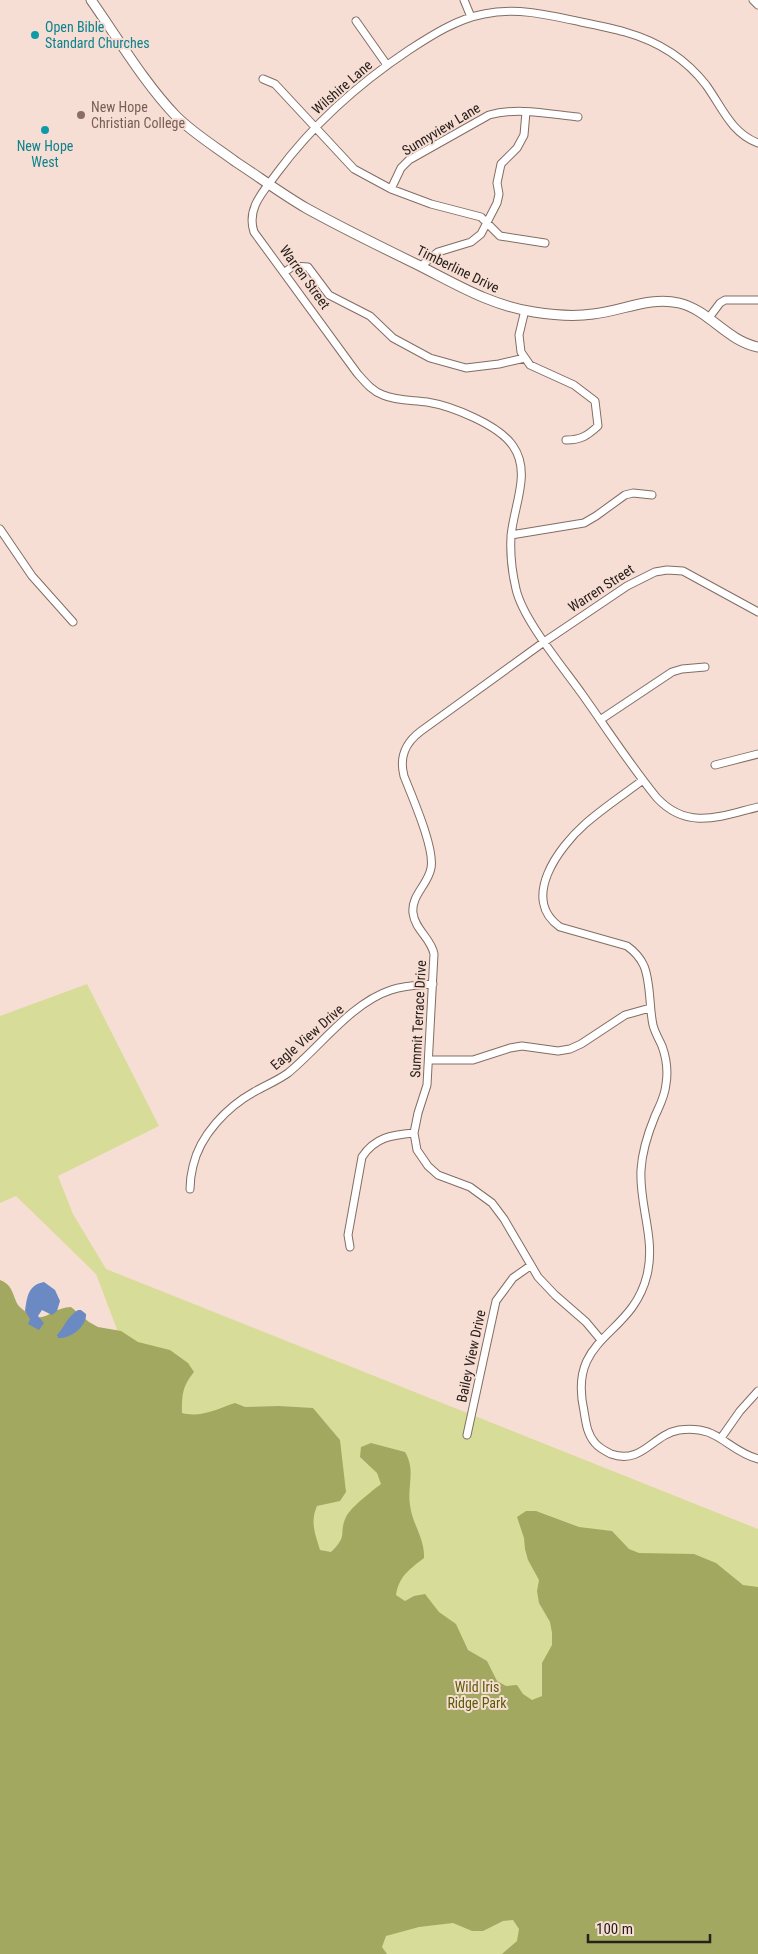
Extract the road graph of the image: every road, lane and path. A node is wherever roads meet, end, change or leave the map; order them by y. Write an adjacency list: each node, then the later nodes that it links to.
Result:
1 (91, 0): 13 (street)
2 (464, 0): 5 (street)
3 (752, 0): 4 (street)
4 (758, 5)
5 (471, 17): 7 (street, Wilshire Lane); 12 (street, Wilshire Lane)
6 (356, 21): 7 (street, Wilshire Lane)
7 (387, 65): 11 (street, Wilshire Lane)
8 (263, 79): 11 (street, Wilshire Lane)
9 (526, 112): 10 (street, Sunnyview Lane); 14 (street, Sunnyview Lane); 15 (street)
10 (578, 117)
11 (314, 128): 13 (street, Wilshire Lane); 14 (street)
12 (758, 143)
13 (269, 184): 17 (street, Timberline Drive); 18 (street, Warren Street)
14 (391, 189): 15 (street)
15 (487, 222): 16 (street); 17 (street)
16 (545, 243)
17 (421, 266): 20 (street, Timberline Drive)
18 (285, 272): 23 (street); 27 (street, Warren Street)
19 (758, 300): 21 (street)
20 (525, 310): 21 (street, Timberline Drive); 23 (street)
21 (708, 319): 22 (street, Timberline Drive)
22 (758, 347)
23 (525, 358): 24 (street)
24 (566, 440)
25 (652, 495): 27 (street)
26 (0, 529): 29 (street)
27 (511, 536): 30 (street, Warren Street)
28 (758, 612): 30 (street, Warren Street)
29 (73, 622)
30 (544, 642): 32 (street, Warren Street); 37 (street, Summit Terrace Drive)
31 (705, 667): 32 (street)
32 (600, 720): 35 (street, Warren Street)
33 (758, 754): 34 (street)
34 (714, 765)
35 (643, 780): 36 (street, Warren Street); 38 (street)
36 (758, 807)
37 (433, 984): 39 (street, Summit Terrace Drive); 41 (street, Eagle View Drive)
38 (650, 1008): 39 (street); 44 (street)
39 (429, 1060): 40 (street, Summit Terrace Drive)
40 (414, 1133): 42 (street); 43 (street)
41 (190, 1189)
42 (350, 1247)
43 (530, 1266): 44 (street); 46 (street, Bailey View Drive)
44 (601, 1340): 47 (street)
45 (758, 1391): 47 (street)
46 (467, 1436)
47 (721, 1438): 48 (street)
48 (758, 1459)

